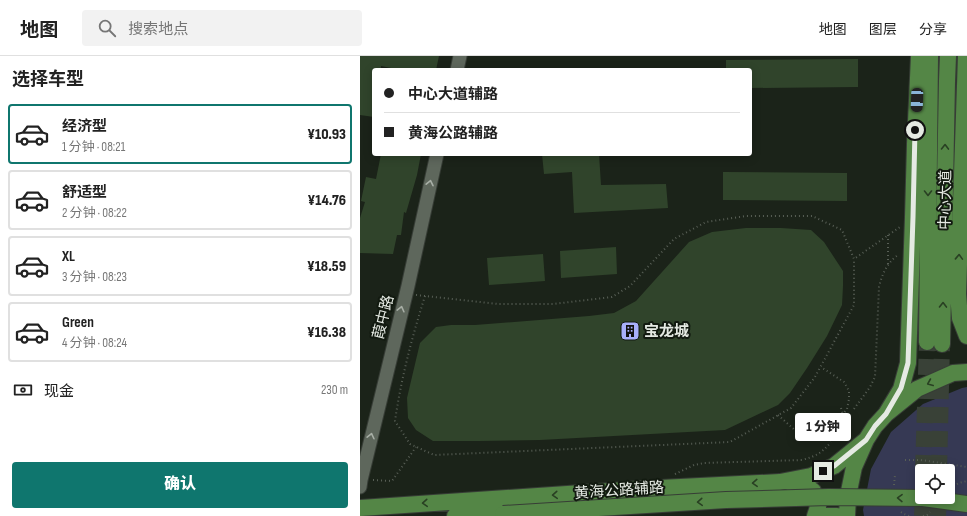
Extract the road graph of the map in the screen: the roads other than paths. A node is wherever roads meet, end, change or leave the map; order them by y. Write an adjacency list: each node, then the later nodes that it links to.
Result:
1 (460, 56): 6 (street)
2 (919, 56): 10 (main road)
3 (930, 56): 4 (main road, 中心大道, one-way to 4)
4 (948, 56)
5 (966, 56): 8 (main road, one-way to 5)
6 (457, 68)
7 (437, 156): 13 (street, 葭中路, one-way to 7)
8 (967, 336)
9 (967, 372): 10 (main road, one-way to 10)
10 (886, 414): 11 (main road)
11 (866, 440): 12 (main road, 黄海公路辅路); 20 (main road)
12 (780, 482): 15 (main road, 黄海公路辅路, one-way to 15); 17 (main road)
13 (360, 484)
14 (967, 504): 16 (main road, one-way to 16, bridge)
15 (360, 508)
16 (455, 516)
17 (815, 516)
18 (822, 516): 19 (main road)
19 (837, 516)
20 (847, 516)

